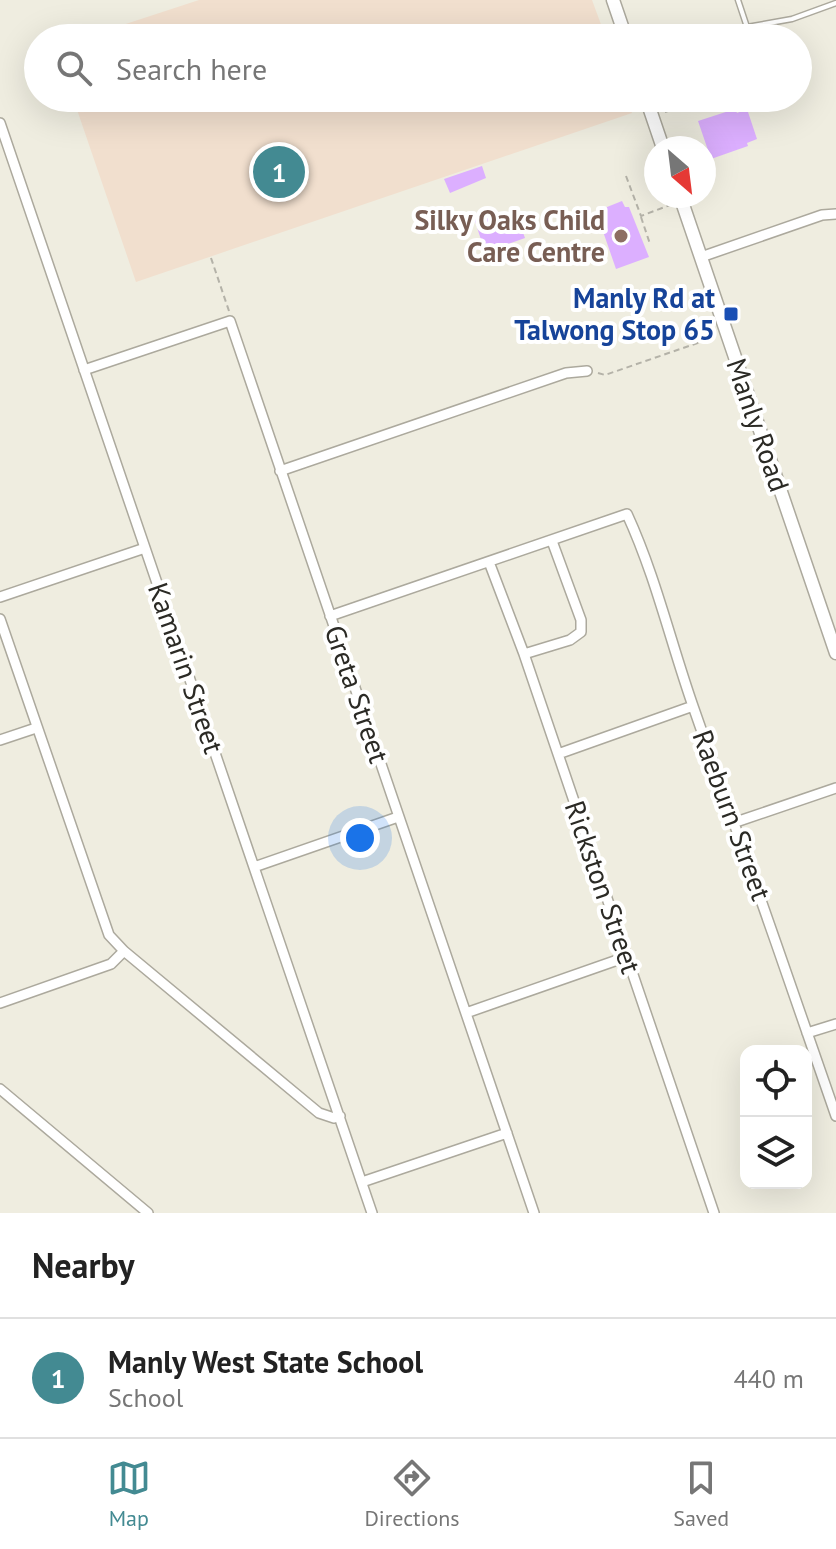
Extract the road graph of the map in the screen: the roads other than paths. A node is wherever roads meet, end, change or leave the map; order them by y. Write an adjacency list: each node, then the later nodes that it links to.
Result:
1 (613, 0): 4 (main road)
2 (738, 0): 5 (lane)
3 (836, 3): 6 (lane)
4 (621, 24)
5 (746, 24)
6 (764, 24)
7 (651, 112): 9 (main road)
8 (0, 123): 13 (street, Kamarin Street)
9 (659, 136)
10 (678, 208): 12 (main road, Manly Road)
11 (836, 214): 12 (street)
12 (701, 257): 22 (main road, Manly Road)
13 (84, 370): 15 (street, Greta Street); 17 (street, Kamarin Street)
14 (587, 371): 15 (street)
15 (280, 471): 20 (street, Greta Street)
16 (552, 541): 18 (street); 23 (street); 24 (street, Raeburn Street)
17 (145, 548): 19 (street); 31 (street, Kamarin Street)
18 (489, 562): 20 (street); 23 (street, Rickston Street)
19 (0, 597)
20 (330, 616): 29 (street, Greta Street)
21 (0, 619): 25 (street)
22 (836, 653)
23 (524, 654): 27 (street, Rickston Street)
24 (693, 706): 27 (street); 30 (street, Raeburn Street)
25 (36, 728): 26 (street); 32 (street)
26 (0, 740)
27 (558, 754): 33 (street, Rickston Street)
28 (836, 788): 30 (street)
29 (398, 817): 31 (street); 35 (street, Greta Street)
30 (736, 822): 37 (street, Raeburn Street)
31 (254, 867): 39 (street, Kamarin Street)
32 (124, 951): 34 (street); 39 (street)
33 (626, 957): 35 (street); 46 (street, Rickston Street)
34 (0, 1003)
35 (466, 1013): 41 (street, Greta Street)
36 (836, 1024): 37 (street)
37 (807, 1033): 40 (street, Raeburn Street)
38 (0, 1089): 43 (street)
39 (340, 1116): 42 (street, Kamarin Street)
40 (836, 1116)
41 (507, 1133): 42 (street); 45 (street, Greta Street)
42 (362, 1182): 44 (street, Kamarin Street)
43 (148, 1213)
44 (372, 1213)
45 (534, 1213)
46 (714, 1213)

